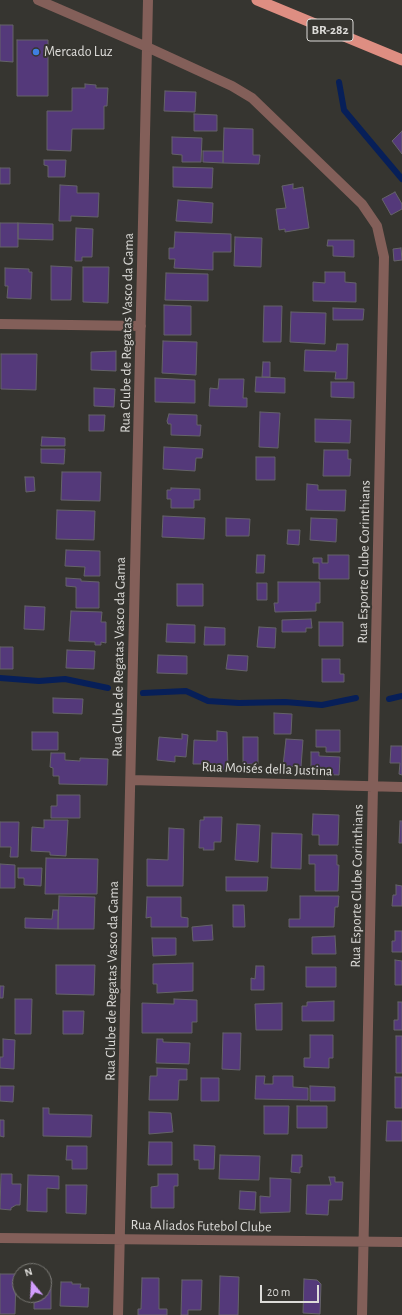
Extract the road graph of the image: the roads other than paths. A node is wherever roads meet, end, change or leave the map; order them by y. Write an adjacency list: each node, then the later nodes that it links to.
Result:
1 (38, 0): 4 (street, Rua Esporte Clube Corinthians)
2 (148, 0): 4 (street, Rua Clube de Regatas Vasco da Gama)
3 (257, 0): 5 (highway, BR-282)
4 (147, 47): 7 (street, Rua Clube de Regatas Vasco da Gama); 9 (street, Rua Esporte Clube Corinthians)
5 (402, 60)
6 (0, 324): 7 (street)
7 (141, 326): 8 (street, Rua Clube de Regatas Vasco da Gama)
8 (130, 780): 9 (street, Rua Moisés della Justina); 12 (street, Rua Clube de Regatas Vasco da Gama)
9 (373, 786): 10 (street, Rua Moisés della Justina); 13 (street, Rua Esporte Clube Corinthians)
10 (402, 787)
11 (0, 1238): 12 (street, Rua Aliados Futebol Clube)
12 (120, 1240): 13 (street, Rua Aliados Futebol Clube); 15 (street, Rua Clube de Regatas Vasco da Gama)
13 (364, 1242): 14 (street, Rua Aliados Futebol Clube); 16 (street, Rua Esporte Clube Corinthians)
14 (402, 1242)
15 (118, 1315)
16 (362, 1315)

